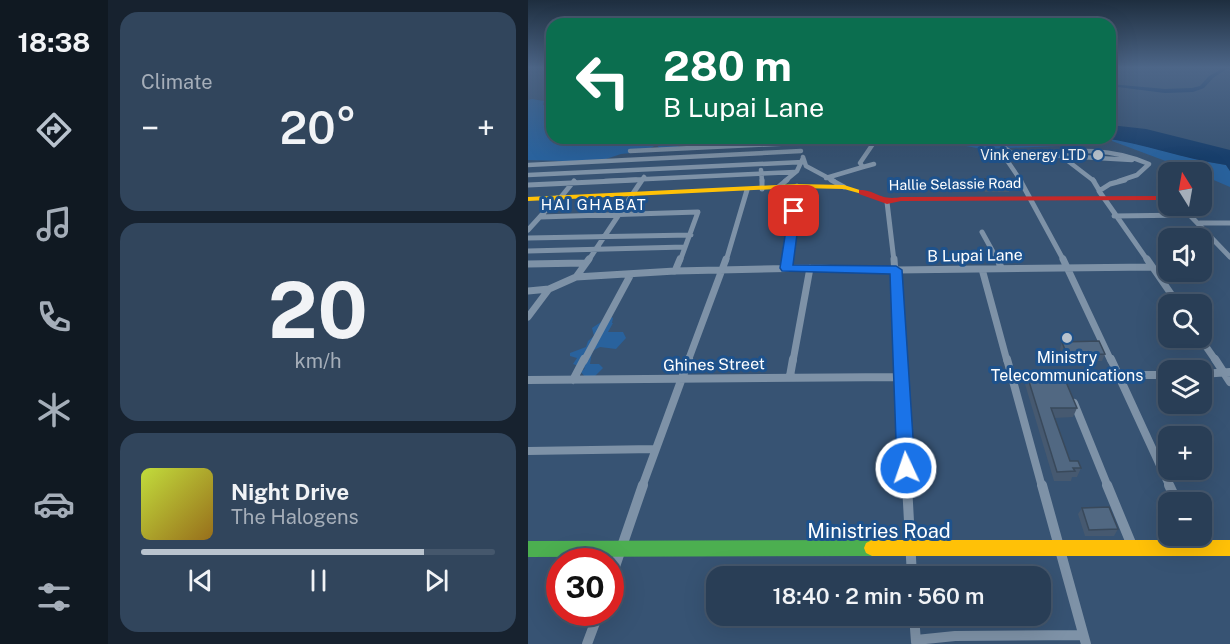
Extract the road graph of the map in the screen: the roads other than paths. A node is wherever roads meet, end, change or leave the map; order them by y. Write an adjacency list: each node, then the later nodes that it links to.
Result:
1 (685, 144): 6 (street)
2 (767, 144): 5 (street)
3 (797, 144): 10 (street)
4 (873, 144): 20 (street)
5 (757, 145): 6 (street); 8 (street)
6 (684, 149): 7 (street); 11 (street)
7 (630, 151)
8 (760, 154): 10 (street); 11 (street); 16 (street)
9 (1037, 155): 12 (street); 14 (street); 37 (street)
10 (802, 156): 16 (street); 22 (street); 25 (street)
11 (682, 157): 13 (street)
12 (1059, 157): 14 (street); 35 (street)
13 (651, 159): 15 (street); 19 (street)
14 (1137, 160): 35 (street)
15 (585, 163): 18 (street); 21 (street)
16 (761, 163): 19 (street); 23 (street)
17 (874, 164): 20 (street)
18 (528, 165)
19 (647, 168): 21 (street); 26 (street)
20 (863, 168): 25 (street)
21 (580, 172): 24 (street); 27 (street)
22 (795, 172): 23 (street); 31 (street)
23 (761, 174): 26 (street); 32 (street)
24 (528, 175)
25 (826, 178): 30 (street)
26 (643, 180): 27 (street); 34 (street)
27 (572, 183): 28 (street); 36 (street)
28 (528, 185)
29 (797, 186): 30 (street, Hallie Selassie Road); 31 (street, Hallie Selassie Road); 61 (street)
30 (844, 187): 40 (street, Hallie Selassie Road)
31 (777, 188): 32 (street, Hallie Selassie Road)
32 (762, 189): 33 (street, Hallie Selassie Road)
33 (747, 190): 34 (street, Hallie Selassie Road); 65 (street)
34 (633, 195): 36 (street, Hallie Selassie Road); 41 (street)
35 (1101, 195): 37 (street, Hallie Selassie Road); 38 (street, Hallie Selassie Road); 43 (street)
36 (559, 198): 39 (street, Hallie Selassie Road); 45 (street)
37 (1031, 198): 40 (street, Hallie Selassie Road); 63 (street)
38 (1158, 198)
39 (528, 200)
40 (887, 202): 66 (street)
41 (622, 213): 45 (street); 50 (street); 51 (street)
42 (1158, 215): 43 (street)
43 (1114, 216): 60 (street)
44 (1191, 216): 46 (street)
45 (540, 217): 48 (street)
46 (1200, 223): 47 (street); 56 (street)
47 (1230, 223)
48 (528, 230)
49 (982, 232): 62 (street)
50 (691, 235): 51 (street); 53 (street)
51 (605, 236): 52 (street); 54 (street)
52 (528, 238)
53 (685, 247): 54 (street); 67 (street)
54 (595, 249): 55 (street); 57 (street)
55 (528, 251)
56 (1230, 257)
57 (585, 263): 58 (street); 69 (street)
58 (528, 264)
59 (810, 267): 61 (street, B Lupai Lane); 66 (street, B Lupai Lane); 80 (street)
60 (1152, 267): 63 (street, B Lupai Lane); 72 (street)
61 (786, 268): 65 (street, B Lupai Lane)
62 (1001, 268): 63 (street, B Lupai Lane); 64 (street, B Lupai Lane)
63 (1068, 268): 78 (street)
64 (982, 269): 66 (street, B Lupai Lane); 76 (street)
65 (723, 270): 67 (street, B Lupai Lane); 82 (street)
66 (896, 270): 81 (street)
67 (675, 271): 68 (street, B Lupai Lane)
68 (631, 274): 69 (street, B Lupai Lane); 84 (street)
69 (576, 277): 70 (street, B Lupai Lane)
70 (549, 289): 71 (street); 73 (street)
71 (528, 291)
72 (1171, 294)
73 (528, 317)
74 (1208, 348): 75 (street)
75 (1226, 372): 85 (street)
76 (1010, 375): 77 (street); 99 (street)
77 (1063, 375): 78 (street); 86 (street)
78 (1117, 375): 79 (street); 90 (street)
79 (1158, 375)
80 (790, 376): 81 (street, Ghines Street); 82 (street, Ghines Street)
81 (901, 376): 97 (street)
82 (682, 379): 84 (street, Ghines Street); 88 (street)
83 (528, 380): 84 (street, Ghines Street)
84 (573, 380)
85 (1230, 382)
86 (1067, 386)
87 (1071, 397): 100 (street)
88 (655, 449): 89 (street); 92 (street)
89 (528, 451)
90 (1172, 492)
91 (1196, 546): 98 (street)
92 (623, 548)
93 (624, 548): 97 (street, Ministries Road)
94 (1230, 548): 98 (street, Ministries Road)
95 (528, 549): 96 (street, Ministries Road)
96 (546, 549)
97 (910, 549): 99 (street, Ministries Road); 101 (street)
98 (1197, 549): 100 (street, Ministries Road)
99 (1060, 550): 100 (street, Ministries Road); 104 (street)
100 (1134, 551)
101 (911, 566)
102 (594, 626): 106 (street)
103 (915, 626): 105 (street)
104 (1085, 639): 105 (street)
105 (916, 642)
106 (587, 644)

